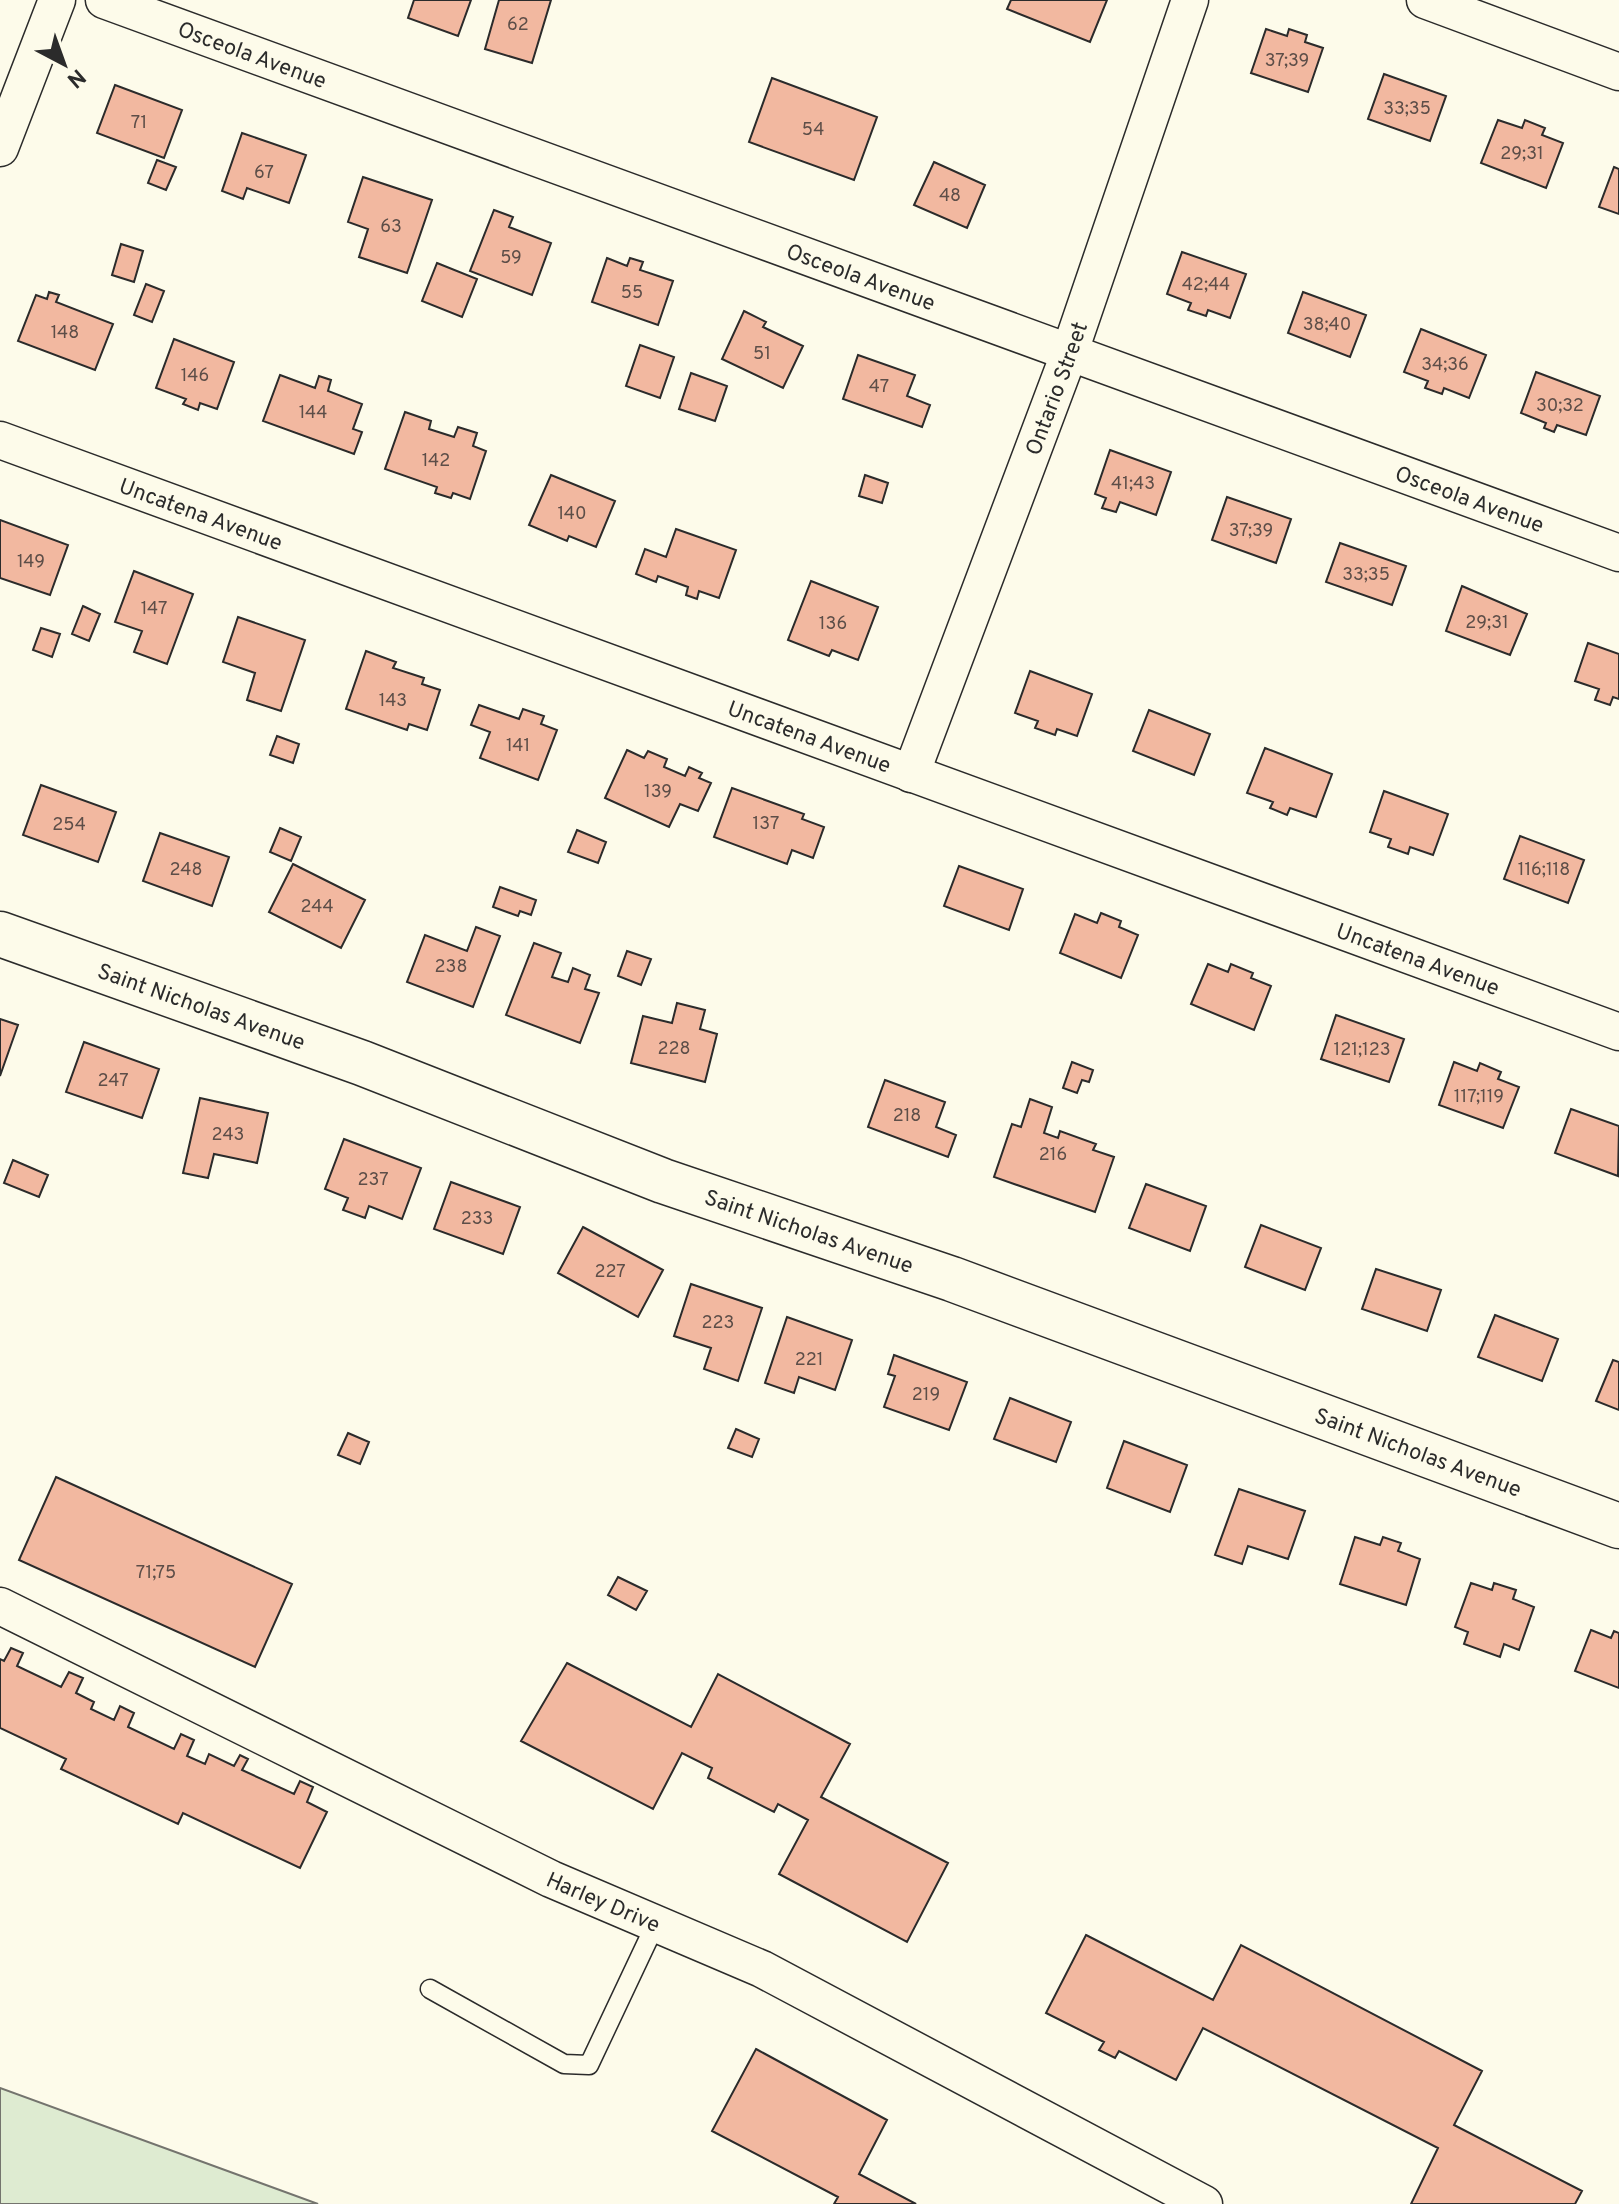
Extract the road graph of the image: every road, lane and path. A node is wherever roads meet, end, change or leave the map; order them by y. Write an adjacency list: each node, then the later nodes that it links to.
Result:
1 (57, 0): 6 (street)
2 (104, 0): 7 (street, Osceola Avenue)
3 (1190, 0): 7 (street, Ontario Street)
4 (1425, 0): 5 (street)
5 (1619, 72)
6 (0, 148)
7 (1069, 354): 9 (street, Osceola Avenue); 10 (street, Ontario Street)
8 (0, 440): 10 (street, Uncatena Avenue)
9 (1619, 553)
10 (911, 774): 12 (street, Uncatena Avenue)
11 (0, 934): 13 (street, Saint Nicholas Avenue)
12 (1619, 1032)
13 (1619, 1526)
14 (0, 1606): 15 (street, Harley Drive)
15 (656, 1923): 16 (lane); 17 (street, Harley Drive)
16 (430, 1989)
17 (1204, 2204)

